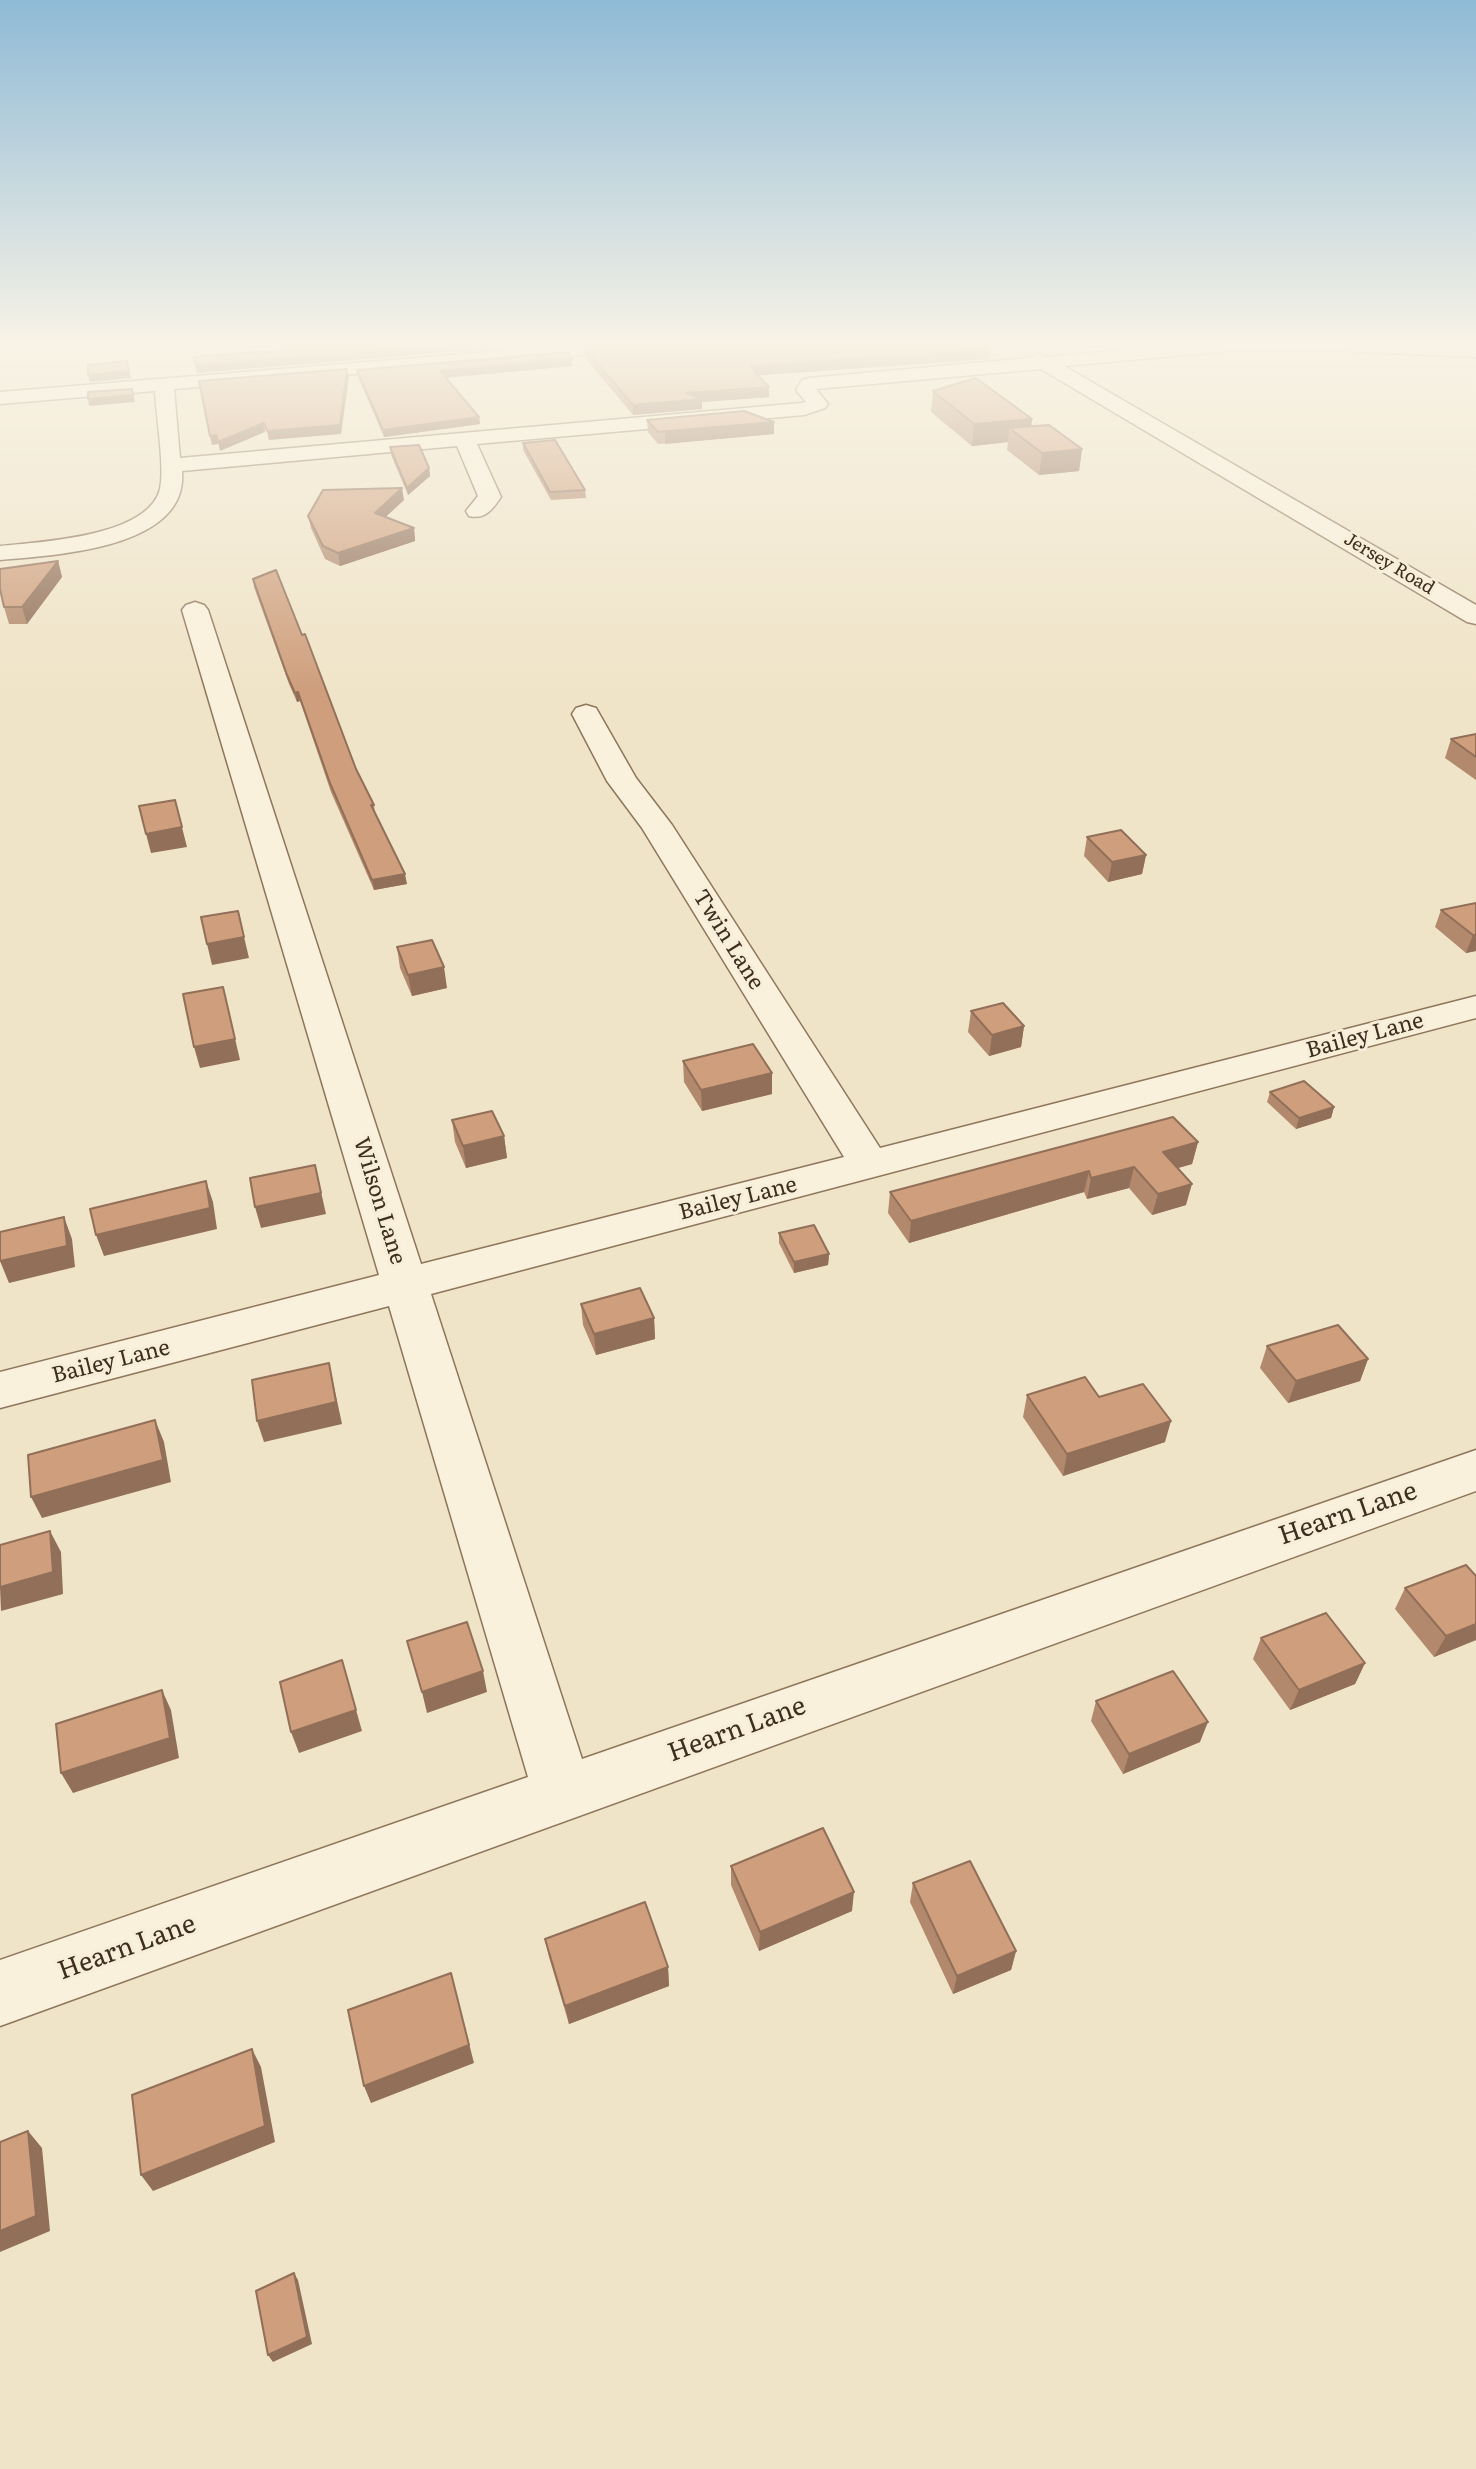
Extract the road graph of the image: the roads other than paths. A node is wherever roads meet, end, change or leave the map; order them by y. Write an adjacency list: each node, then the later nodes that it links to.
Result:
1 (170, 458): 5 (street)
2 (247, 458): 5 (street)
3 (473, 458): 6 (street)
4 (1206, 458): 9 (street, Jersey Road)
5 (171, 465): 7 (street)
6 (477, 511)
7 (0, 553)
8 (195, 610): 13 (street, Wilson Lane)
9 (1476, 616)
10 (586, 714): 12 (street, Twin Lane)
11 (1476, 1007): 12 (street, Bailey Lane)
12 (870, 1165): 13 (street, Bailey Lane)
13 (404, 1284): 14 (street, Bailey Lane); 16 (street, Wilson Lane)
14 (0, 1390)
15 (1476, 1470): 16 (street, Hearn Lane)
16 (563, 1792): 17 (street, Hearn Lane)
17 (0, 1993)

